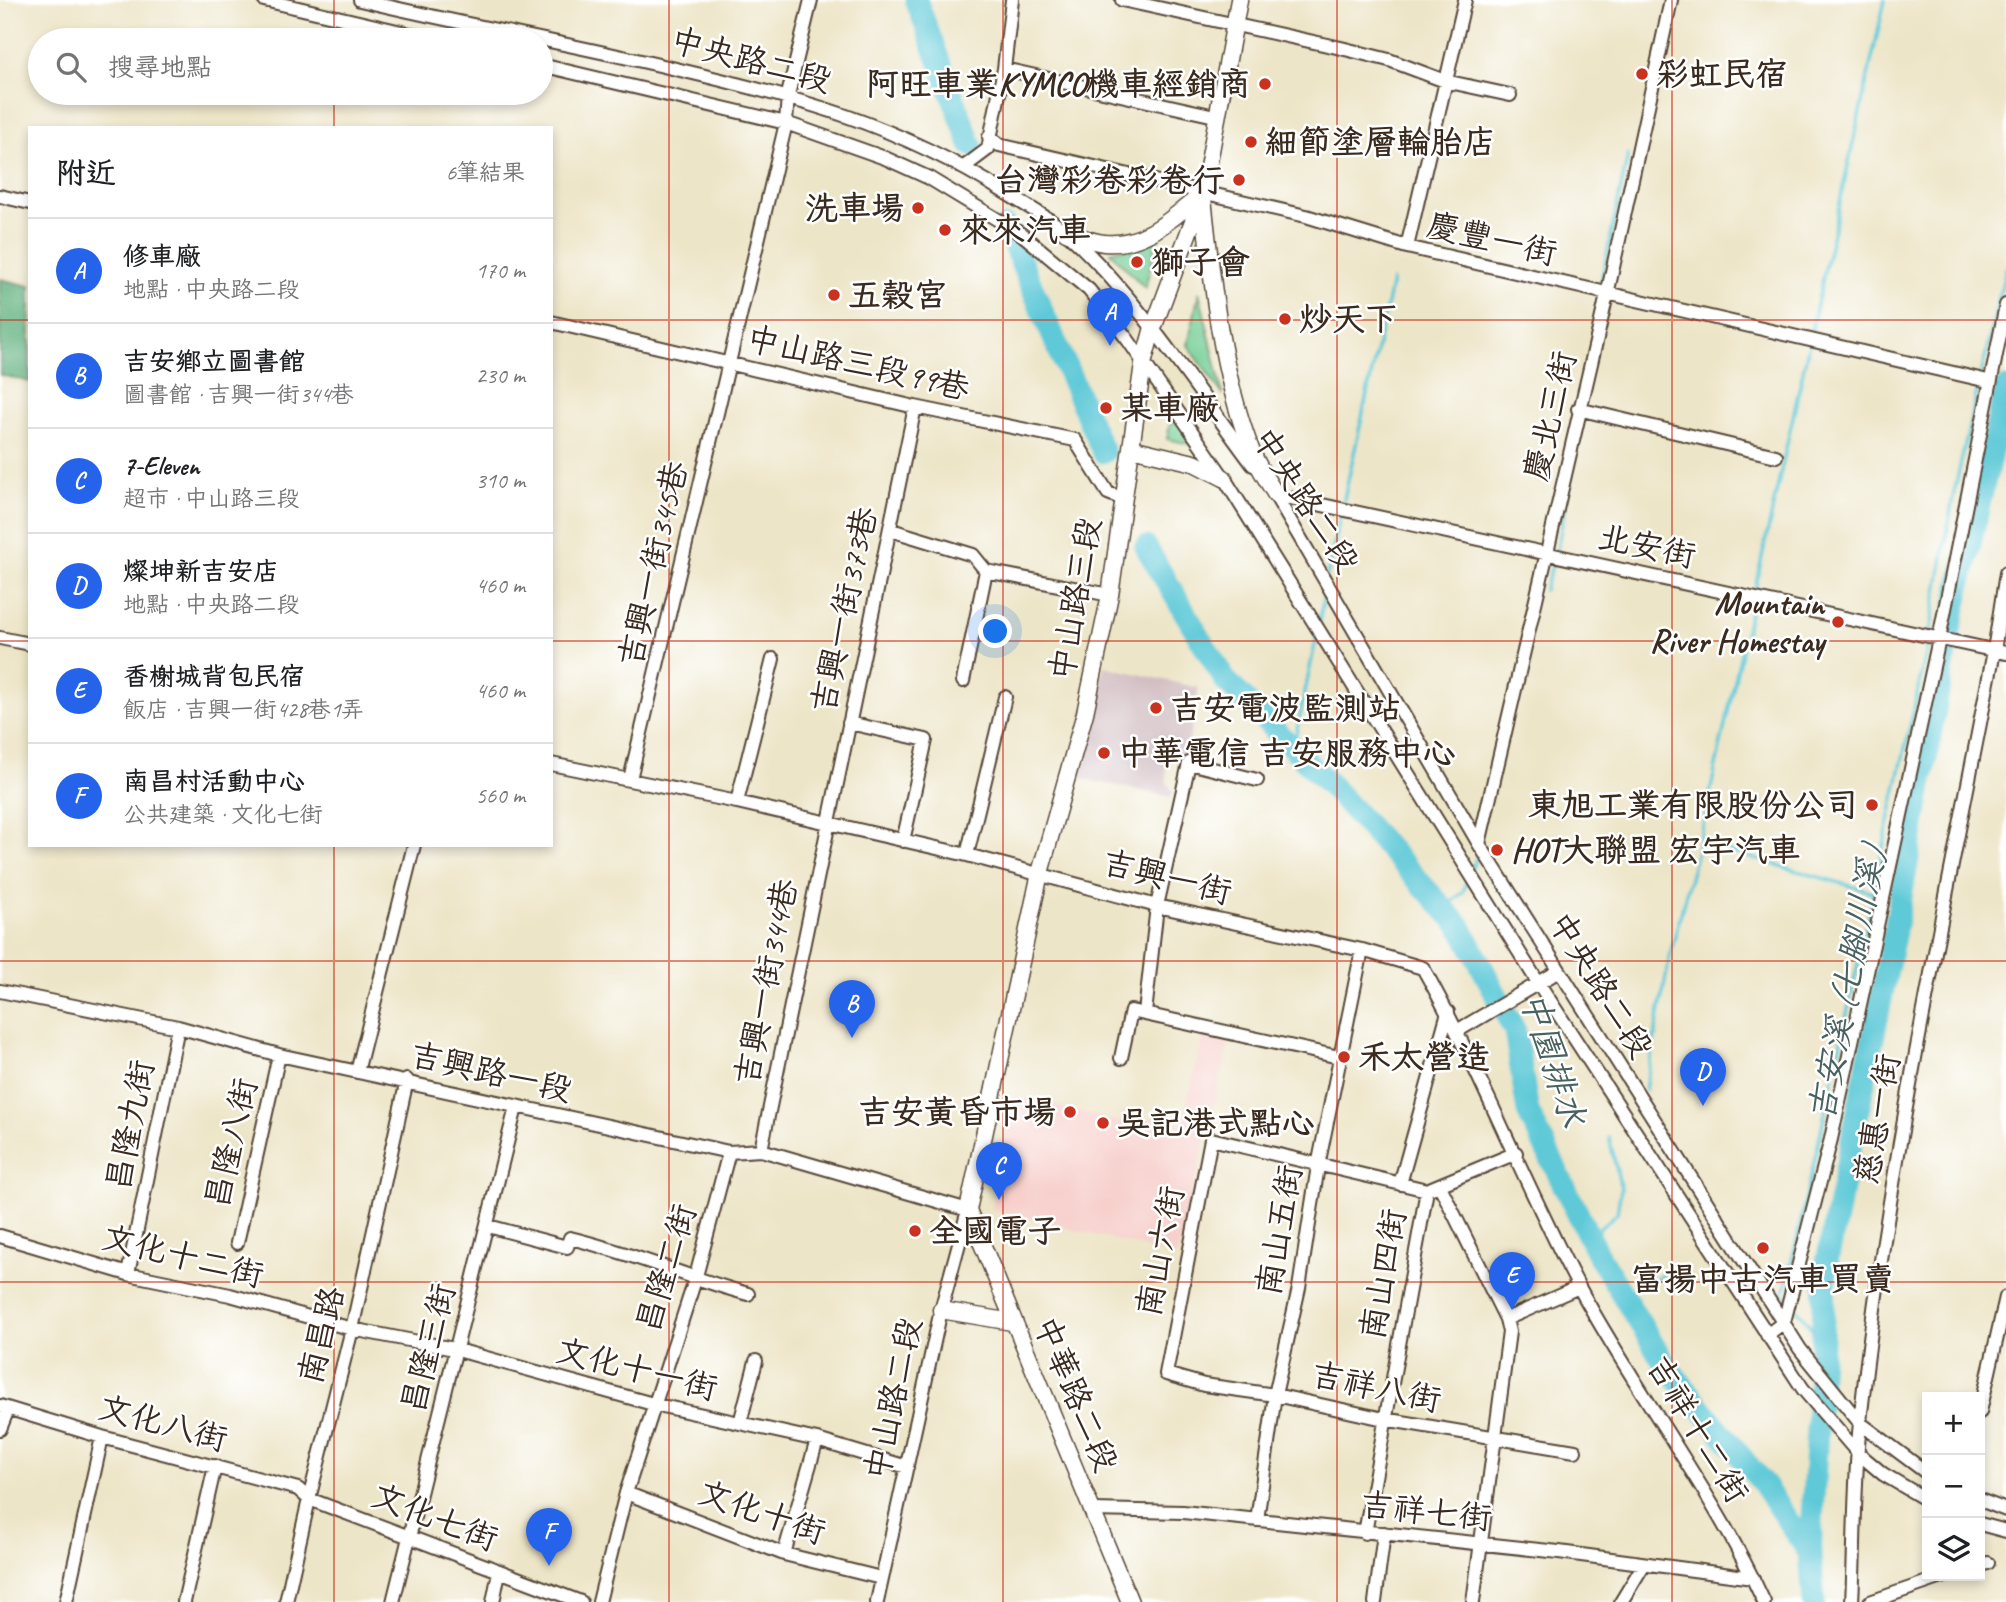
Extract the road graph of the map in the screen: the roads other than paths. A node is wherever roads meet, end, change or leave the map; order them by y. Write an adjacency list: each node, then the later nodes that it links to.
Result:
1 (264, 0): 10 (street)
2 (360, 0): 11 (street, 中央路二段)
3 (811, 0): 16 (street, 吉興一街345巷)
4 (1012, 0): 14 (street)
5 (1239, 0): 9 (main road, 中山路三段)
6 (1465, 0): 15 (street)
7 (1671, 0): 27 (street, 慶北三街)
8 (1127, 1): 9 (street)
9 (1233, 25): 15 (street); 18 (main road, 中山路三段)
10 (384, 28)
11 (495, 28)
12 (553, 40): 16 (street, 中央路二段)
13 (553, 68): 19 (street, 中央路二段)
14 (1004, 69): 18 (street); 20 (street)
15 (1445, 81): 17 (street); 26 (street)
16 (788, 95): 19 (street, 吉興一街345巷); 21 (street, 中央路二段)
17 (1510, 95)
18 (1215, 116): 22 (main road, 中山路三段)
19 (786, 123): 31 (street, 吉興一街345巷); 32 (street, 中央路二段)
20 (989, 137): 21 (street); 22 (street, 慶豐一街)
21 (964, 167): 25 (street, 中央路二段)
22 (1203, 194): 25 (main road); 26 (street, 慶豐一街); 30 (main road, 中山路三段); 39 (main road)
23 (0, 196): 24 (street)
24 (28, 202)
25 (1066, 233): 30 (street, 中央路二段)
26 (1407, 247): 27 (street, 慶豐一街)
27 (1607, 295): 33 (street, 慶豐一街); 35 (street, 慶北三街)
28 (2006, 305): 33 (street)
29 (553, 322): 31 (street, 中山路三段99巷)
30 (1152, 331): 32 (main road, 中山路三段); 39 (street, 中央路二段)
31 (730, 362): 34 (street, 中山路三段99巷); 55 (street, 吉興一街345巷)
32 (1143, 364): 36 (main road, 中山路三段); 38 (street, 中央路二段)
33 (1989, 381): 47 (street)
34 (915, 407): 40 (street, 中山路三段99巷); 41 (street, 吉興一街373巷)
35 (1578, 409): 37 (street); 42 (street, 慶北三街)
36 (1131, 448): 38 (main road); 40 (main road, 中山路三段)
37 (1776, 456)
38 (1224, 478): 67 (street, 中央路二段)
39 (1276, 495): 42 (street, 北安街); 60 (street, 中央路二段)
40 (1124, 499): 45 (main road, 中山路三段)
41 (891, 530): 43 (street); 53 (street, 吉興一街373巷)
42 (1548, 553): 47 (street, 北安街); 60 (street, 慶北三街)
43 (986, 571): 45 (street); 51 (street)
44 (2006, 573): 49 (street, 慈惠一街)
45 (1110, 595): 63 (main road, 中山路三段)
46 (0, 638): 48 (street)
47 (1939, 639): 49 (street, 北安街); 98 (street)
48 (28, 644)
49 (1994, 651): 110 (street, 慈惠一街)
50 (773, 659): 57 (street)
51 (963, 681)
52 (1005, 697): 62 (street)
53 (849, 723): 58 (street, 吉興一街373巷); 59 (street)
54 (553, 764): 55 (street, 吉興一街)
55 (630, 779): 57 (street, 吉興一街)
56 (1257, 780): 64 (street)
57 (737, 802): 58 (street, 吉興一街)
58 (827, 825): 59 (street, 吉興一街); 79 (street, 吉興一街344巷)
59 (904, 841): 62 (street, 吉興一街)
60 (1479, 844): 66 (street, 中央路二段)
61 (413, 847): 76 (street)
62 (967, 855): 63 (street, 吉興一街)
63 (1040, 873): 64 (street, 吉興一街); 86 (main road, 中山路三段)
64 (1157, 906): 65 (street, 吉興一街); 70 (street)
65 (1362, 950): 69 (street, 吉興一街); 74 (street, 南山五街)
66 (1559, 971): 67 (street); 98 (street, 中央路二段)
67 (1539, 985): 72 (street); 100 (street, 中央路二段)
68 (0, 991): 71 (street, 吉興路一段)
69 (1447, 1012): 72 (street, 吉興一街); 83 (street)
70 (1145, 1013): 74 (street); 75 (street)
71 (178, 1027): 73 (street, 吉興路一段); 90 (street, 昌隆九街)
72 (1459, 1030): 81 (street, 吉興一街)
73 (279, 1055): 76 (street, 吉興路一段); 89 (street, 昌隆八街)
74 (1339, 1057): 82 (street, 南山五街)
75 (1121, 1058)
76 (357, 1072): 77 (street, 吉興路一段)
77 (407, 1080): 78 (street, 吉興路一段); 99 (street, 南昌路)
78 (516, 1107): 80 (street, 吉興路一段); 87 (street, 昌隆三街)
79 (761, 1150): 80 (street, 吉興路一段); 86 (street, 吉興路一段)
80 (729, 1152): 91 (street, 昌隆二街)
81 (1516, 1153): 84 (street); 92 (street, 吉興一街)
82 (1318, 1166): 83 (street); 103 (street, 南山六街); 105 (street, 南山五街)
83 (1400, 1184): 85 (street)
84 (1440, 1186): 85 (street); 96 (street)
85 (1427, 1190): 108 (street, 南山四街)
86 (968, 1210): 95 (street, 中山路二段); 97 (main road, 中華路二段)
87 (488, 1226): 91 (street); 101 (street, 昌隆三街)
88 (0, 1236): 90 (street, 文化十二街)
89 (237, 1243)
90 (128, 1274): 99 (street, 文化十二街)
91 (695, 1280): 93 (street); 106 (street, 昌隆二街)
92 (1579, 1287): 96 (street); 137 (street, 吉祥十二街)
93 (748, 1294)
94 (2006, 1297): 104 (street)
95 (941, 1310): 97 (main road); 118 (street, 中山路二段)
96 (1506, 1319): 113 (street)
97 (1012, 1322): 124 (main road, 中華路二段)
98 (1784, 1322): 100 (street); 110 (street, 中央路二段)
99 (352, 1329): 101 (street, 文化十一街); 122 (street, 南昌路)
100 (1767, 1335): 116 (street, 中央路二段)
101 (454, 1349): 106 (street, 文化十一街); 131 (street, 昌隆三街)
102 (756, 1361): 109 (street)
103 (1166, 1374): 105 (street, 吉祥八街)
104 (1985, 1392)
105 (1275, 1395): 108 (street, 吉祥八街); 126 (street, 南山五街)
106 (653, 1404): 109 (street, 文化十一街); 120 (street, 昌隆二街)
107 (4, 1407): 111 (street); 112 (street, 文化八街)
108 (1384, 1419): 113 (street, 吉祥八街); 129 (street, 南山四街)
109 (740, 1423): 114 (street, 文化十一街)
110 (1860, 1423): 116 (street, 慈惠一街); 119 (street, 中央路二段)
111 (0, 1429)
112 (102, 1437): 117 (street, 文化八街); 139 (street)
113 (1494, 1438): 115 (street, 吉祥八街); 132 (street)
114 (817, 1440): 118 (street, 文化十一街); 133 (street)
115 (1576, 1451)
116 (1858, 1453): 121 (street, 中央路二段); 152 (street, 慈惠一街)
117 (215, 1466): 122 (street, 文化八街); 140 (street)
118 (907, 1467): 136 (street, 中山路二段)
119 (1922, 1470)
120 (626, 1493): 133 (street, 文化十街); 145 (street, 昌隆二街)
121 (1922, 1497)
122 (309, 1499): 131 (street, 文化七街); 141 (street, 南昌路)
123 (1985, 1502): 125 (street)
124 (1093, 1510): 126 (street, 吉祥七街); 147 (main road, 中華路二段)
125 (2006, 1510)
126 (1257, 1520): 129 (street, 吉祥七街)
127 (1985, 1525): 128 (street)
128 (2006, 1531)
129 (1364, 1533): 130 (street, 吉祥七街)
130 (1384, 1534): 132 (street, 吉祥七街); 148 (street)
131 (408, 1538): 135 (street, 文化七街); 142 (street, 昌隆三街)
132 (1482, 1545): 134 (street, 吉祥七街); 149 (street)
133 (784, 1554): 136 (street, 文化十街)
134 (1644, 1564): 137 (street, 吉祥七街); 150 (street)
135 (499, 1572): 143 (street); 144 (street, 文化七街)
136 (881, 1578): 146 (street, 中山路二段)
137 (1753, 1578): 151 (street, 吉祥十二街)
138 (1931, 1581): 153 (street)
139 (66, 1602)
140 (184, 1602)
141 (286, 1602)
142 (393, 1602)
143 (493, 1602)
144 (580, 1602)
145 (599, 1602)
146 (877, 1602)
147 (1130, 1602)
148 (1375, 1602)
149 (1473, 1602)
150 (1621, 1602)
151 (1765, 1602)
152 (1852, 1602)
153 (1870, 1602)

